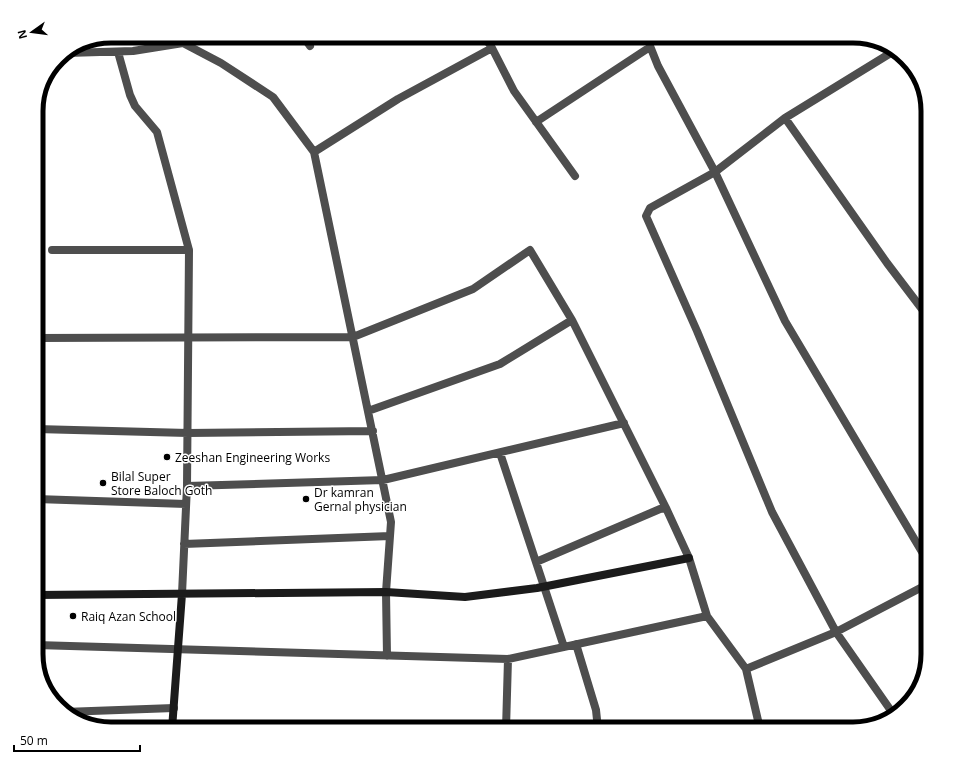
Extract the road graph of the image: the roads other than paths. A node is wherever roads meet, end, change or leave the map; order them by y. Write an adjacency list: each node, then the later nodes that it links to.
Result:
1 (183, 43): 8 (street); 13 (street)
2 (308, 43): 5 (street)
3 (489, 43): 7 (street)
4 (649, 43): 6 (street)
5 (310, 46)
6 (650, 47): 12 (street); 14 (street)
7 (492, 48): 12 (street); 13 (street)
8 (118, 52): 9 (street); 17 (street)
9 (75, 53)
10 (889, 54): 11 (street)
11 (785, 118): 14 (street); 18 (street)
12 (536, 122): 15 (street)
13 (314, 152): 22 (street)
14 (715, 172): 36 (street); 45 (street)
15 (575, 176)
16 (52, 250): 17 (street)
17 (189, 250): 20 (street)
18 (921, 308)
19 (572, 320): 22 (street); 23 (street); 24 (street)
20 (188, 337): 21 (street); 22 (street); 27 (street)
21 (43, 338)
22 (353, 338): 23 (street)
23 (368, 411): 26 (street)
24 (624, 423): 28 (street); 33 (street)
25 (43, 429): 27 (street)
26 (373, 431): 27 (street); 29 (street)
27 (188, 433): 30 (street)
28 (500, 453): 29 (street); 38 (street)
29 (383, 480): 30 (street); 34 (street)
30 (187, 486): 32 (street)
31 (43, 499): 32 (street)
32 (186, 504): 35 (street)
33 (666, 508): 37 (street); 38 (street)
34 (390, 536): 35 (street); 41 (street)
35 (184, 544): 42 (street)
36 (921, 550)
37 (689, 558): 39 (street); 44 (street)
38 (536, 562): 39 (street)
39 (544, 586): 41 (street); 48 (street)
40 (921, 588): 45 (street)
41 (386, 592): 42 (street); 50 (street)
42 (182, 594): 43 (street); 49 (street)
43 (43, 595)
44 (707, 616): 46 (street); 52 (street)
45 (836, 632): 52 (street); 54 (street)
46 (576, 644): 48 (street); 58 (street)
47 (43, 645): 49 (street)
48 (564, 647): 51 (street)
49 (178, 650): 50 (street); 53 (street)
50 (387, 656): 51 (street)
51 (508, 659): 57 (street)
52 (746, 669): 59 (street)
53 (174, 708): 55 (street); 56 (street)
54 (891, 710)
55 (75, 712)
56 (173, 722)
57 (506, 722)
58 (597, 722)
59 (758, 722)

